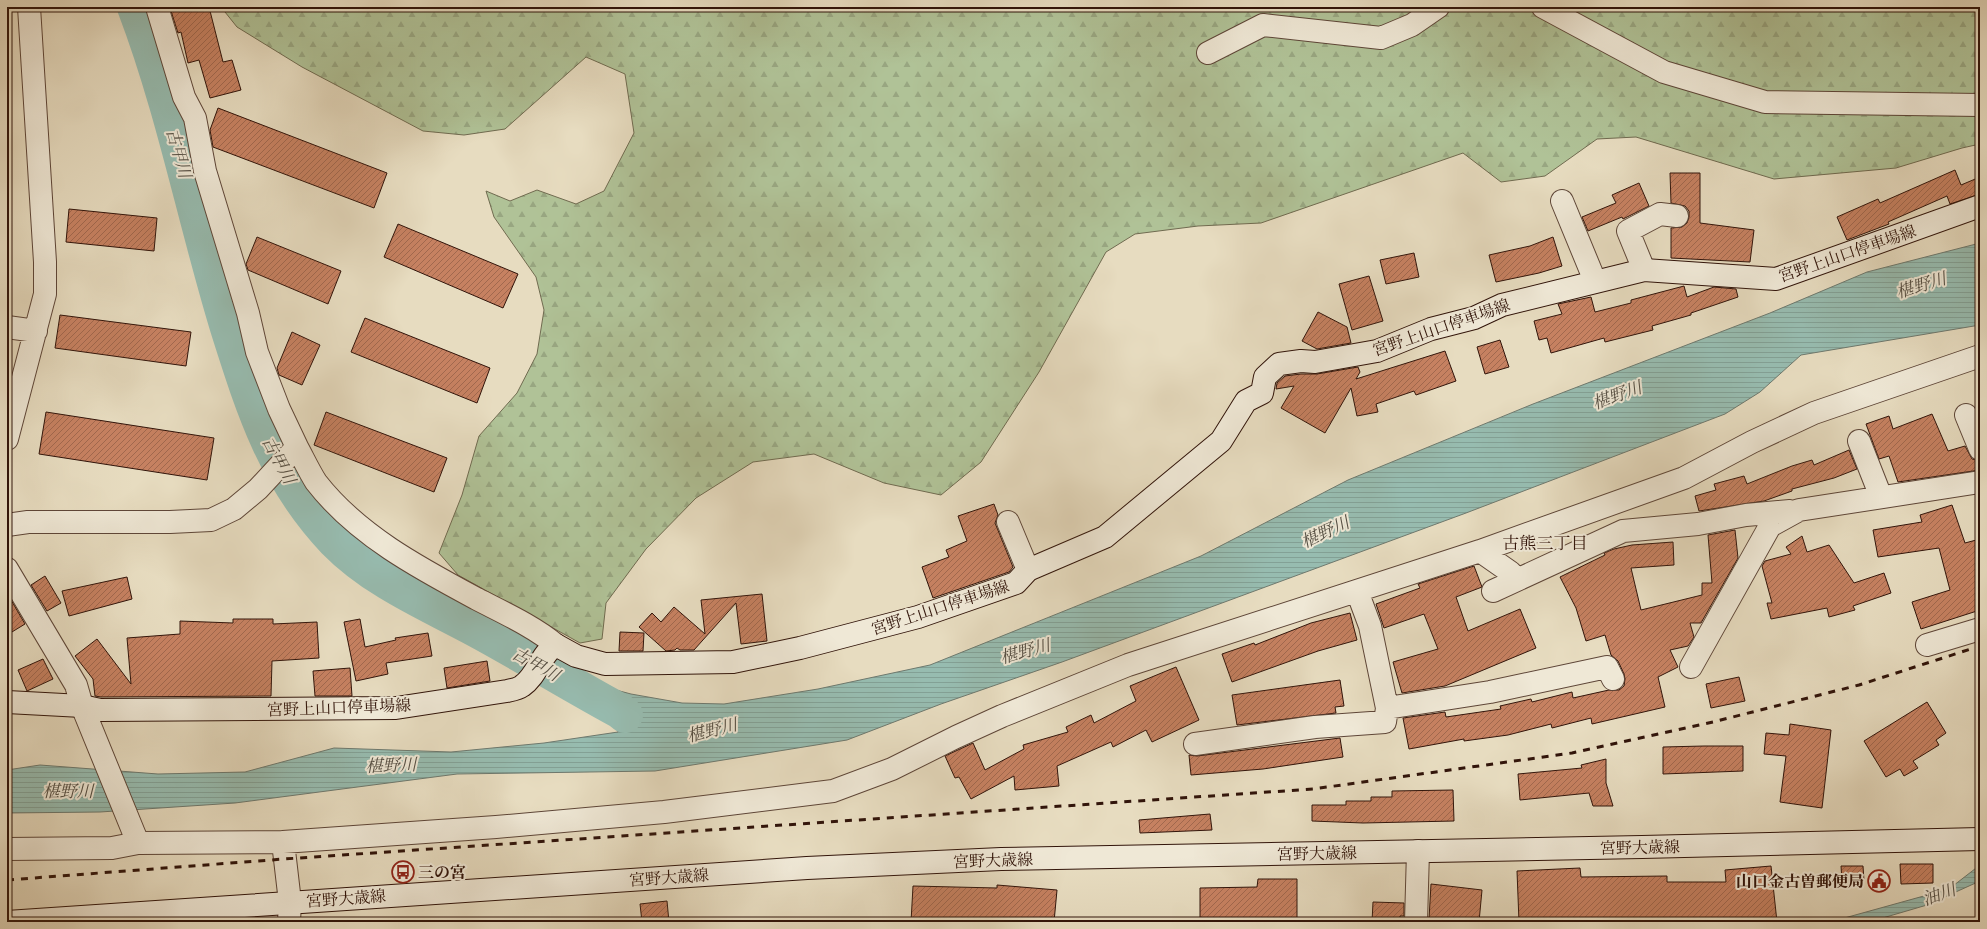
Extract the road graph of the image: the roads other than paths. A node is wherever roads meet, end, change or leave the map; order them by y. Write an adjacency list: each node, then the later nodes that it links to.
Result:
1 (29, 7): 13 (street)
2 (157, 7): 19 (street)
3 (1438, 7): 5 (street)
4 (1542, 7): 6 (street)
5 (1208, 54)
6 (1980, 105)
7 (1562, 201): 11 (street)
8 (1980, 206): 10 (street, 宮野上山口停車場線)
9 (1665, 209): 10 (street)
10 (1644, 270): 11 (street, 宮野上山口停車場線)
11 (1595, 281): 27 (street, 宮野上山口停車場線)
12 (7, 327): 13 (street)
13 (36, 331): 16 (street)
14 (1980, 356): 25 (street)
15 (1966, 414): 18 (street)
16 (7, 439)
17 (1859, 441): 21 (street)
18 (1980, 449)
19 (295, 450): 24 (street); 33 (street)
20 (1980, 482): 21 (street)
21 (1882, 497): 22 (street)
22 (1800, 510): 28 (street); 35 (street)
23 (1008, 522): 27 (street)
24 (7, 524)
25 (1480, 551): 28 (street); 29 (street)
26 (7, 569): 38 (street)
27 (1028, 570): 33 (street, 宮野上山口停車場線)
28 (1517, 579): 30 (street)
29 (1357, 591): 37 (street); 42 (street)
30 (1493, 591)
31 (1980, 629): 32 (street)
32 (1928, 645)
33 (552, 647): 38 (street, 宮野上山口停車場線)
34 (1608, 666): 37 (street)
35 (1691, 667)
36 (7, 702): 38 (street, 宮野上山口停車場線)
37 (1388, 708): 39 (street)
38 (85, 712): 40 (street)
39 (1195, 744)
40 (136, 837): 42 (street); 43 (street)
41 (1980, 839): 44 (street, 宮野大歳線)
42 (283, 842): 45 (street)
43 (7, 849)
44 (1418, 851): 45 (street, 宮野大歳線); 47 (street)
45 (289, 912): 46 (street, 宮野大歳線)
46 (7, 922)
47 (1416, 922)

